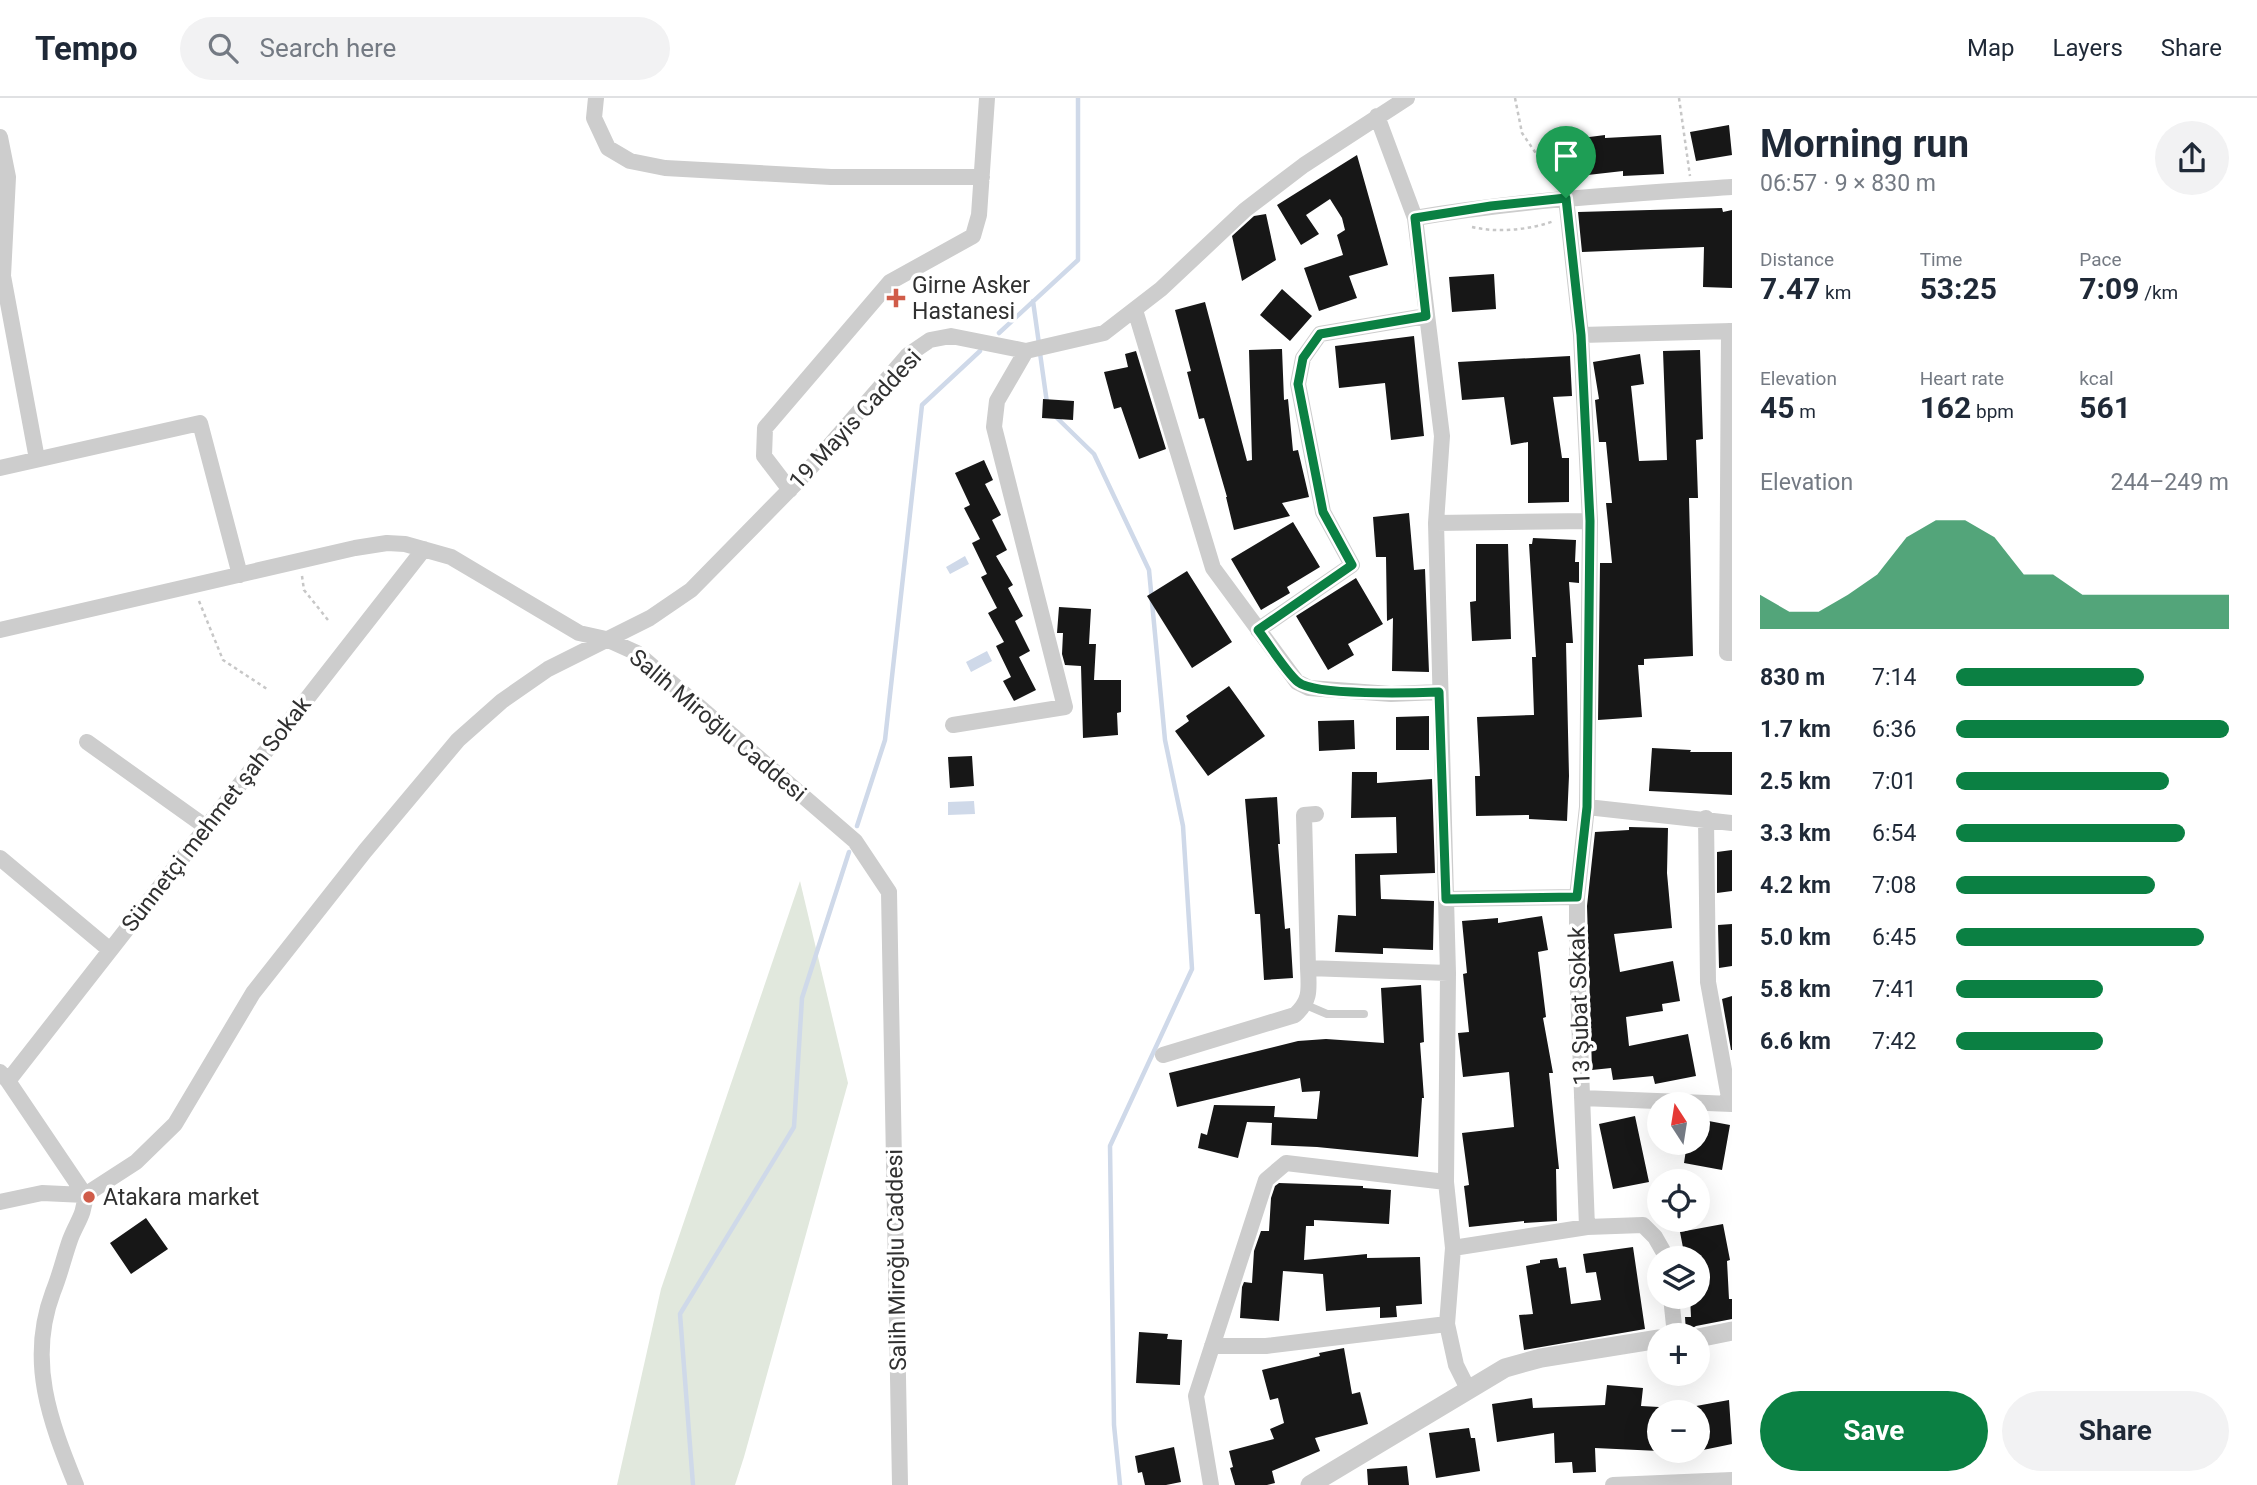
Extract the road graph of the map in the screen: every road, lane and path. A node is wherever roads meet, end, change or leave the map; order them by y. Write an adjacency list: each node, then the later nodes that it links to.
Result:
1 (596, 98): 8 (street)
2 (987, 98): 8 (street)
3 (1407, 98): 6 (street, 19 Mayis Caddesi)
4 (1515, 98): 11 (path)
5 (1679, 98): 10 (path)
6 (1377, 116): 14 (street); 16 (street, 19 Mayis Caddesi)
7 (0, 137): 15 (street)
8 (982, 177): 23 (street)
9 (1732, 187): 10 (street)
10 (1692, 190): 11 (street)
11 (1566, 198): 12 (street); 13 (street, 13 Şubat Sokak)
12 (1453, 212): 13 (path); 14 (street)
13 (1568, 216): 19 (street, 13 Şubat Sokak)
14 (1415, 218): 17 (street)
15 (2, 276): 21 (street)
16 (1135, 310): 20 (street, 19 Mayis Caddesi); 33 (street)
17 (1426, 316): 26 (street); 33 (street)
18 (1730, 331): 19 (street); 24 (street)
19 (1581, 335): 25 (street, 13 Şubat Sokak)
20 (1026, 351): 23 (street, 19 Mayis Caddesi); 38 (street)
21 (37, 459): 22 (street); 29 (street)
22 (0, 468)
23 (790, 489): 34 (street, 19 Mayis Caddesi)
24 (1730, 507): 35 (street)
25 (1590, 521): 26 (street); 40 (street, 13 Şubat Sokak)
26 (1436, 523): 37 (street)
27 (424, 549): 28 (street); 34 (street); 44 (street, Sünnetçi mehmet şah Sokak)
28 (299, 561): 29 (street); 31 (path)
29 (240, 575): 30 (street)
30 (193, 586): 32 (street); 36 (path)
31 (328, 620)
32 (0, 630)
33 (1258, 630): 37 (street)
34 (606, 639): 58 (street, Salih Miroğlu Caddesi); 72 (street, Salih Miroğlu Caddesi)
35 (1732, 653)
36 (267, 689)
37 (1439, 692): 47 (street)
38 (953, 726)
39 (87, 742): 44 (street)
40 (1587, 807): 42 (street); 46 (street, 13 Şubat Sokak)
41 (1316, 814): 49 (street)
42 (1706, 818): 43 (street); 56 (street)
43 (1732, 823)
44 (206, 827): 48 (street, Sünnetçi mehmet şah Sokak)
45 (0, 858): 48 (street)
46 (1577, 897): 47 (street); 55 (street, 13 Şubat Sokak)
47 (1446, 899): 50 (street)
48 (110, 950): 54 (street, Sünnetçi mehmet şah Sokak)
49 (1308, 968): 50 (street); 51 (street)
50 (1448, 973): 57 (street)
51 (1306, 1005): 52 (lane); 53 (street)
52 (1364, 1014)
53 (1163, 1055)
54 (4, 1076): 58 (street)
55 (1582, 1098): 56 (street); 60 (street, 13 Şubat Sokak)
56 (1731, 1103)
57 (1446, 1182): 62 (street); 67 (street)
58 (85, 1195): 59 (street); 71 (street)
59 (0, 1202)
60 (1587, 1227): 61 (street); 62 (street)
61 (1660, 1246)
62 (1453, 1248): 63 (street)
63 (1447, 1324): 67 (street); 68 (street)
64 (1732, 1331): 65 (street)
65 (1710, 1336)
66 (1647, 1341): 68 (street)
67 (1212, 1346): 73 (street)
68 (1468, 1389): 70 (street)
69 (1732, 1480): 74 (street)
70 (1318, 1483)
71 (76, 1485)
72 (900, 1485)
73 (1211, 1485)
74 (1613, 1485)

